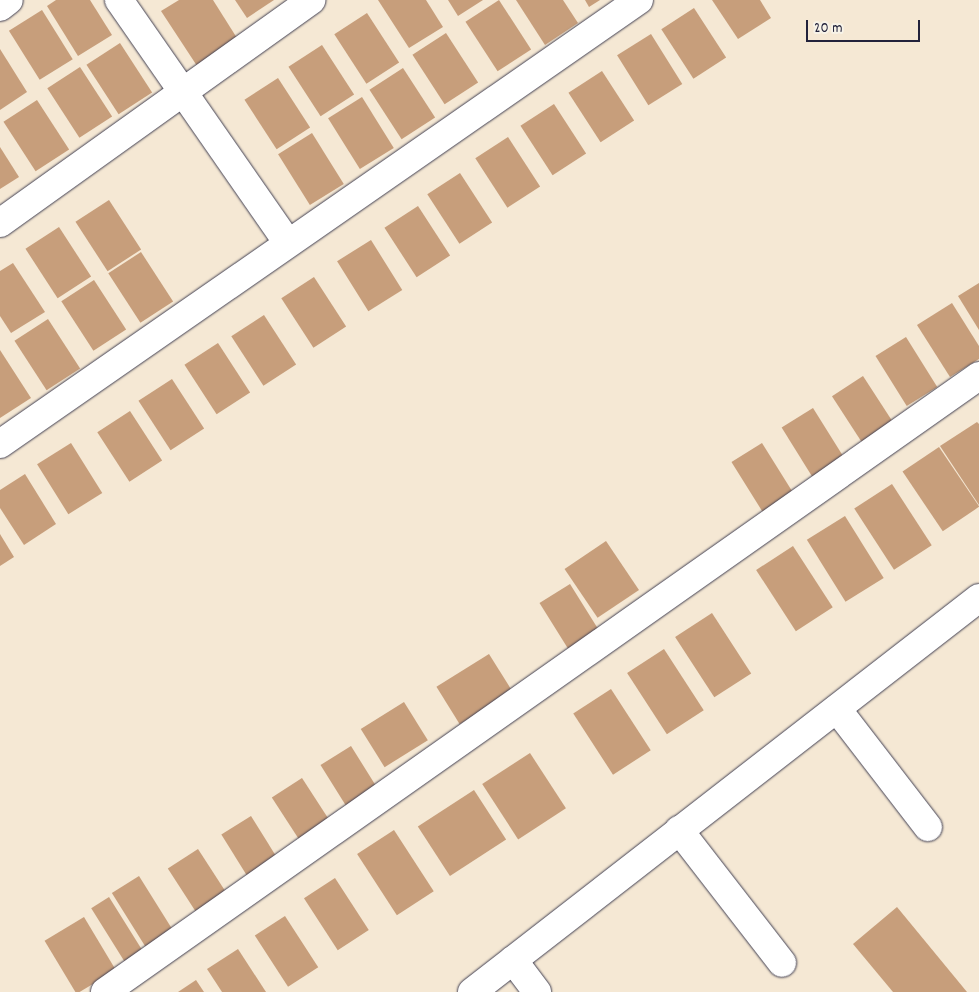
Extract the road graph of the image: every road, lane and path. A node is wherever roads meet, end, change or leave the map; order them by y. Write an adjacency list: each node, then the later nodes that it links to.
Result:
1 (9, 0): 5 (street)
2 (119, 0): 6 (street)
3 (311, 0): 6 (street)
4 (639, 0): 8 (street)
5 (0, 7)
6 (182, 91): 7 (street); 8 (street)
7 (0, 223)
8 (288, 243): 10 (street)
9 (979, 376): 17 (street)
10 (0, 444)
11 (979, 598): 12 (street)
12 (837, 709): 13 (street); 14 (street)
13 (928, 827)
14 (679, 830): 15 (street); 16 (street)
15 (513, 960): 18 (street); 19 (street)
16 (782, 963)
17 (105, 992)
18 (472, 992)
19 (537, 992)

